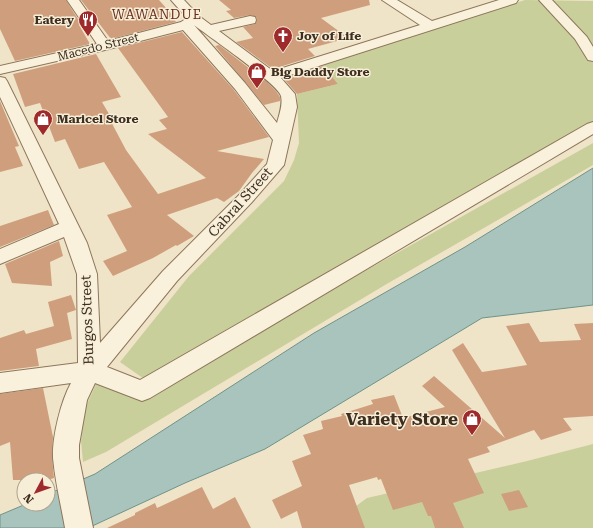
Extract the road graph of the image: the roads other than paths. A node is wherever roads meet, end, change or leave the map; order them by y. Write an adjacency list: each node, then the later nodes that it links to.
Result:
1 (73, 0): 10 (street)
2 (177, 0): 7 (street)
3 (388, 0): 8 (street)
4 (512, 0): 8 (street)
5 (545, 0): 11 (street)
6 (250, 20): 9 (street)
7 (190, 22): 9 (street); 10 (street, Macedo Street); 16 (street)
8 (429, 25): 13 (street)
9 (208, 30): 13 (street)
10 (106, 46): 12 (street, Macedo Street)
11 (593, 57)
12 (0, 70)
13 (271, 76): 16 (street, Cabral Street)
14 (0, 82): 17 (street, Burgos Street)
15 (593, 127): 19 (street)
16 (281, 139): 19 (street, Cabral Street)
17 (69, 227): 18 (street); 19 (street, Burgos Street)
18 (0, 257)
19 (90, 371): 20 (street); 21 (street, Burgos Street)
20 (0, 383)
21 (79, 528)

